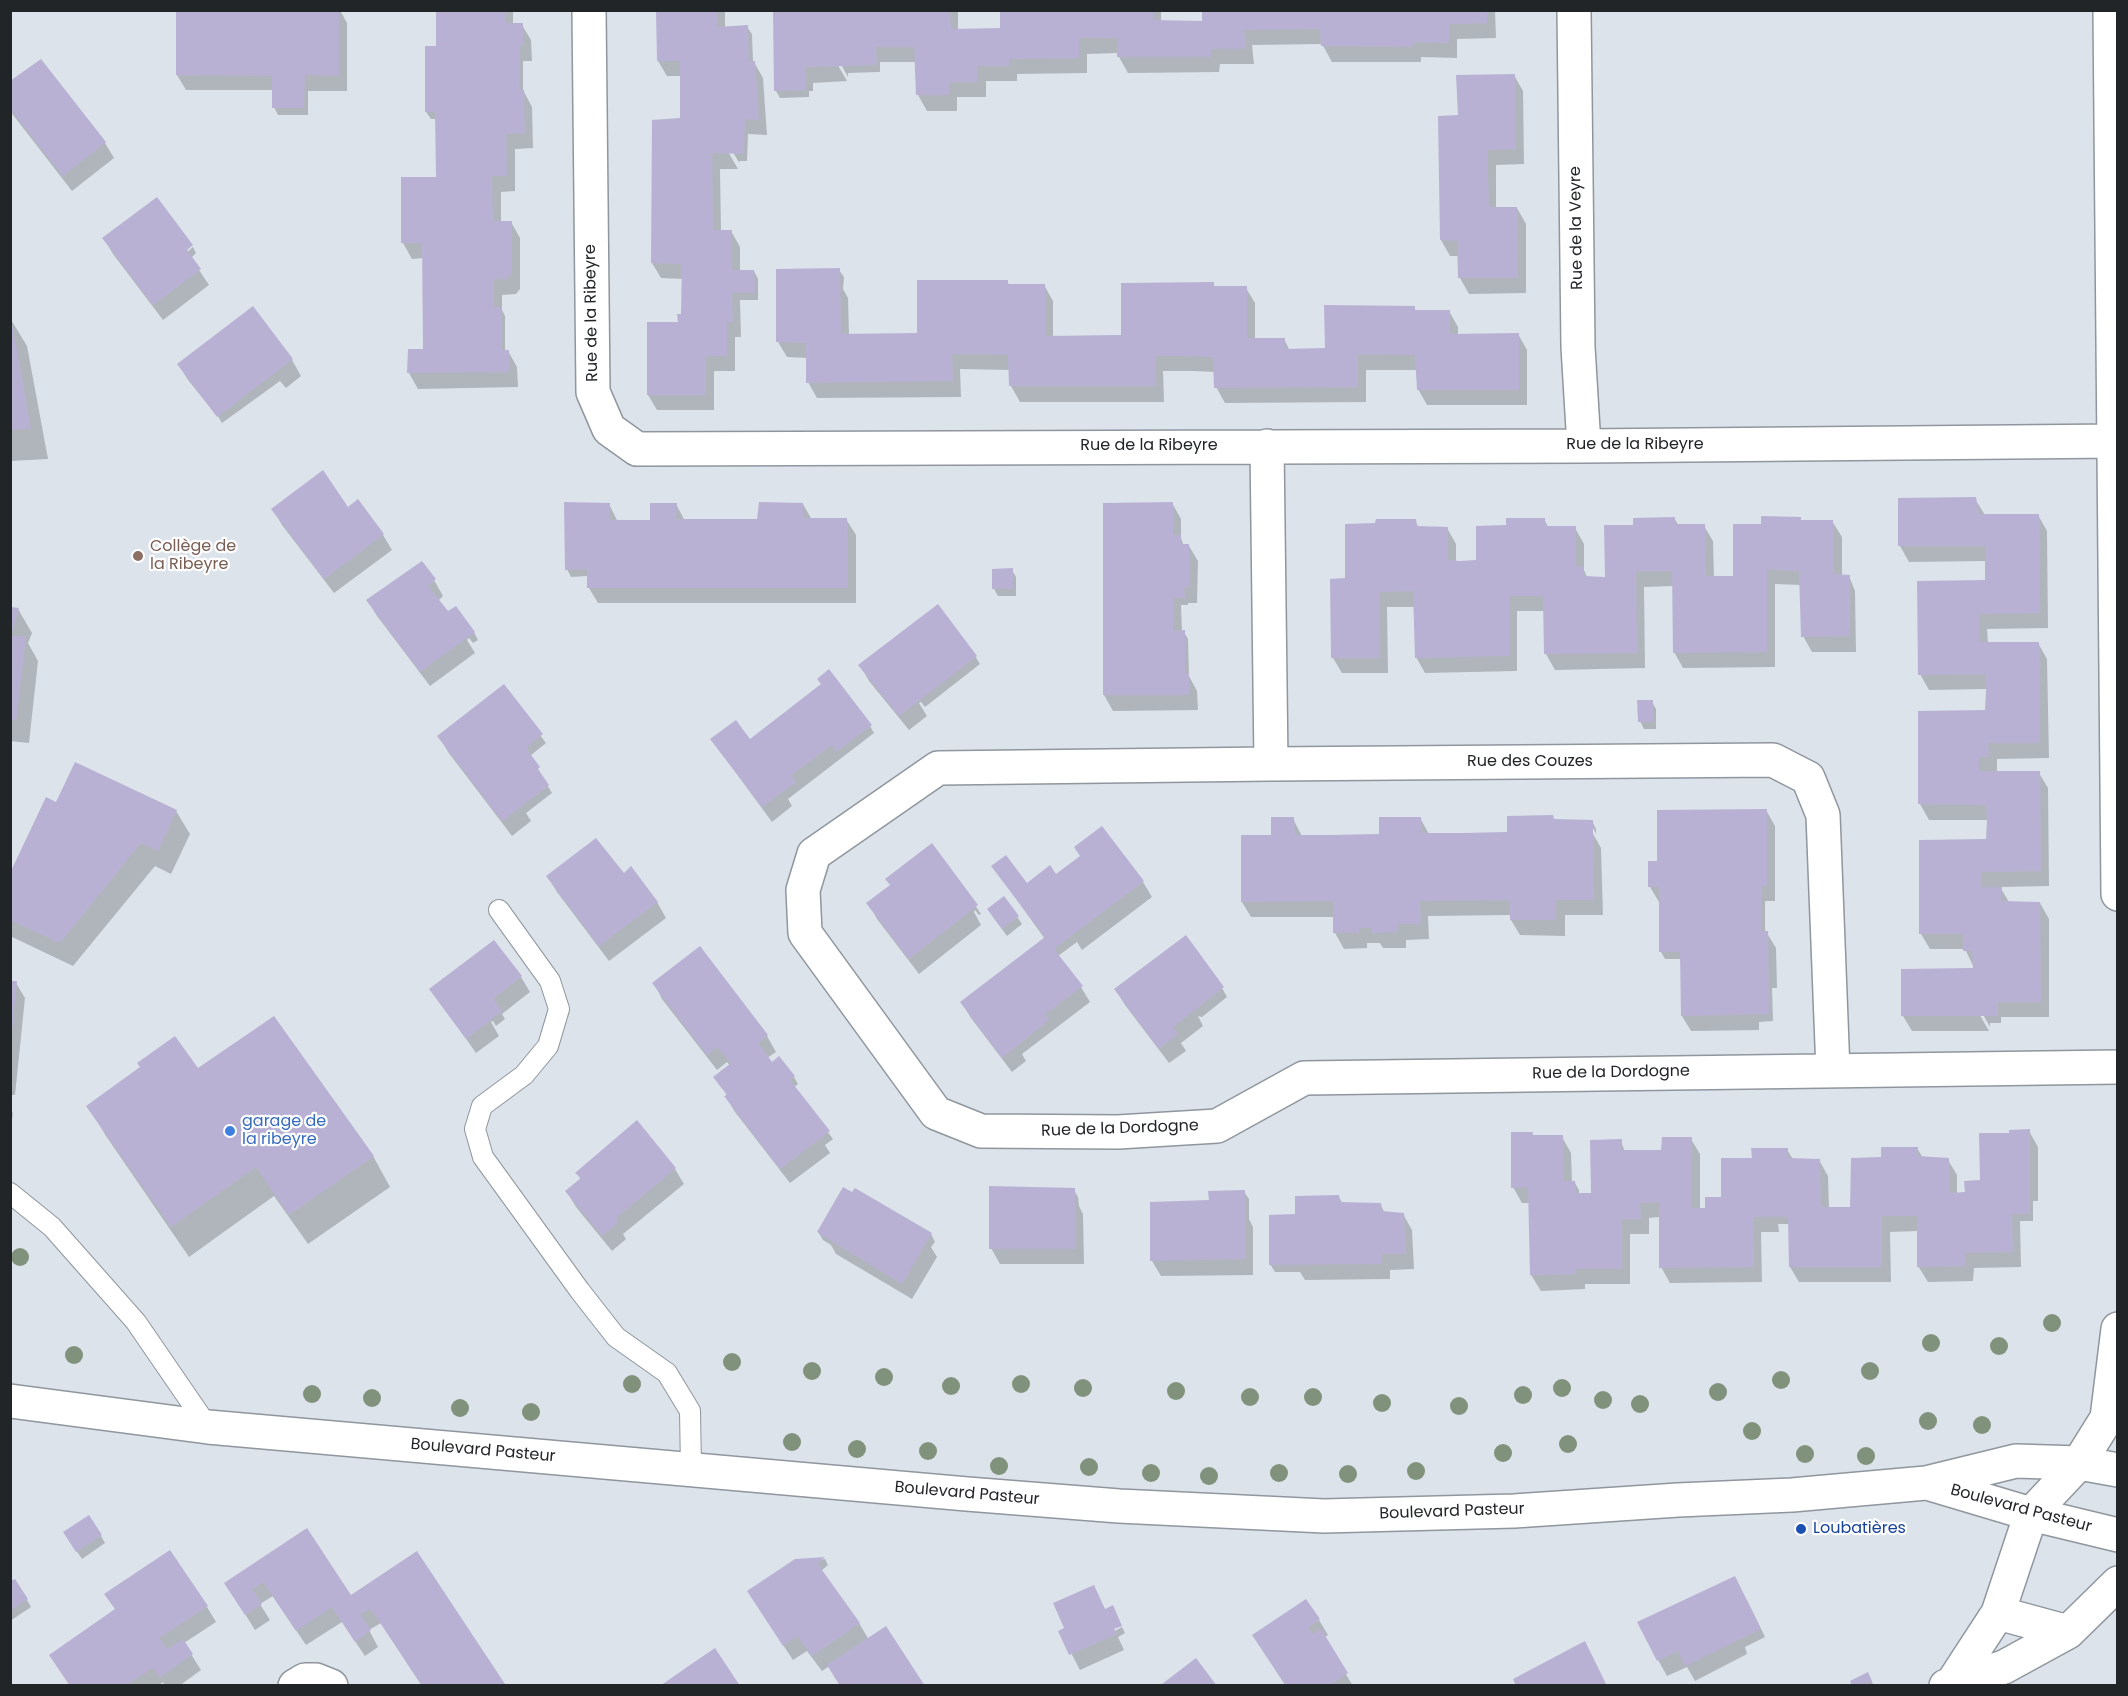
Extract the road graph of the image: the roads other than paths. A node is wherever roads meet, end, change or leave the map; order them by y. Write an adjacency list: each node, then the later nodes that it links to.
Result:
1 (589, 10): 5 (street, Rue de la Ribeyre)
2 (1574, 10): 6 (street, Rue de la Veyre)
3 (2110, 10): 4 (street)
4 (2115, 441): 6 (street, Rue de la Ribeyre); 8 (street)
5 (1267, 446): 6 (street, Rue de la Ribeyre); 7 (street)
6 (1584, 446)
7 (1270, 764): 11 (street, Rue des Couzes); 11 (street, Rue de la Dordogne)
8 (2118, 894)
9 (499, 910): 17 (lane)
10 (2118, 1067): 11 (street, Rue de la Dordogne)
11 (1833, 1071)
12 (10, 1193): 15 (lane)
13 (2118, 1329): 16 (street)
14 (10, 1401): 15 (street, Boulevard Pasteur)
15 (208, 1426): 17 (street, Boulevard Pasteur)
16 (2079, 1463): 18 (street, Boulevard Pasteur); 19 (street, Boulevard Pasteur); 20 (street)
17 (692, 1469): 19 (street, Boulevard Pasteur)
18 (2118, 1470)
19 (1926, 1483): 20 (street, Boulevard Pasteur)
20 (2031, 1514): 21 (street, Boulevard Pasteur); 23 (street)
21 (2118, 1534)
22 (2118, 1583): 24 (street)
23 (1998, 1613): 24 (street); 25 (street)
24 (2068, 1632): 25 (street)
25 (1949, 1684)
26 (295, 1686): 27 (street)
27 (331, 1686)

